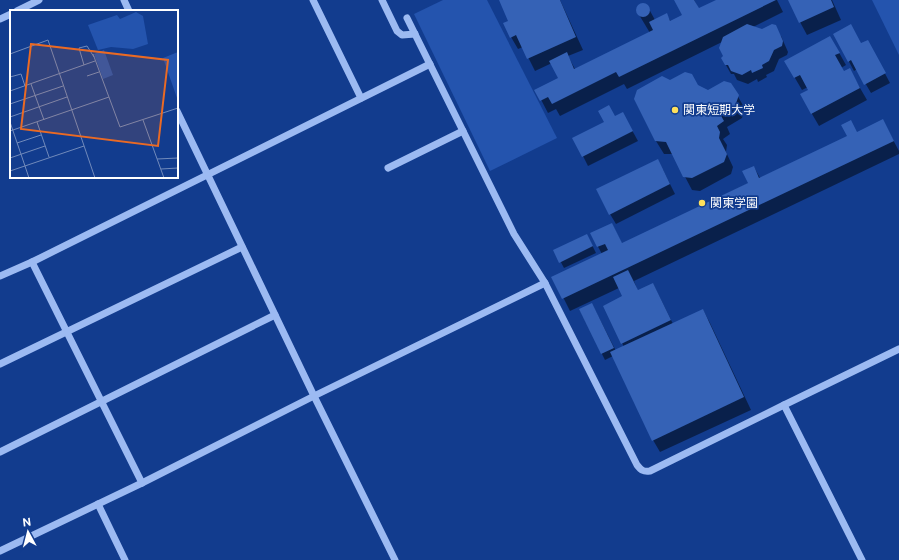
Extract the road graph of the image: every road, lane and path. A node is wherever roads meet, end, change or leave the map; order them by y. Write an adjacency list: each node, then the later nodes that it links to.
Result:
1 (39, 0): 5 (street)
2 (124, 0): 6 (street)
3 (313, 0): 12 (street)
4 (382, 0): 10 (street)
5 (19, 10)
6 (129, 10)
7 (10, 14): 9 (street)
8 (407, 18): 10 (street)
9 (0, 19)
10 (415, 34): 11 (street)
11 (430, 64): 12 (street); 14 (street)
12 (361, 98): 16 (street)
13 (178, 113): 16 (street)
14 (463, 131): 15 (street); 20 (street)
15 (388, 168)
16 (207, 174): 17 (street); 18 (street)
17 (242, 247): 21 (street); 22 (street)
18 (32, 262): 19 (street); 22 (street)
19 (0, 276)
20 (545, 283): 25 (street); 27 (street)
21 (275, 315): 25 (street); 26 (street)
22 (67, 332): 24 (street); 26 (street)
23 (899, 350): 27 (street)
24 (0, 364)
25 (314, 396): 29 (street); 33 (street)
26 (101, 402): 28 (street); 29 (street)
27 (784, 405): 34 (street)
28 (0, 452)
29 (142, 483): 30 (street)
30 (98, 504): 31 (street); 32 (street)
31 (0, 551)
32 (125, 560)
33 (395, 560)
34 (862, 560)

